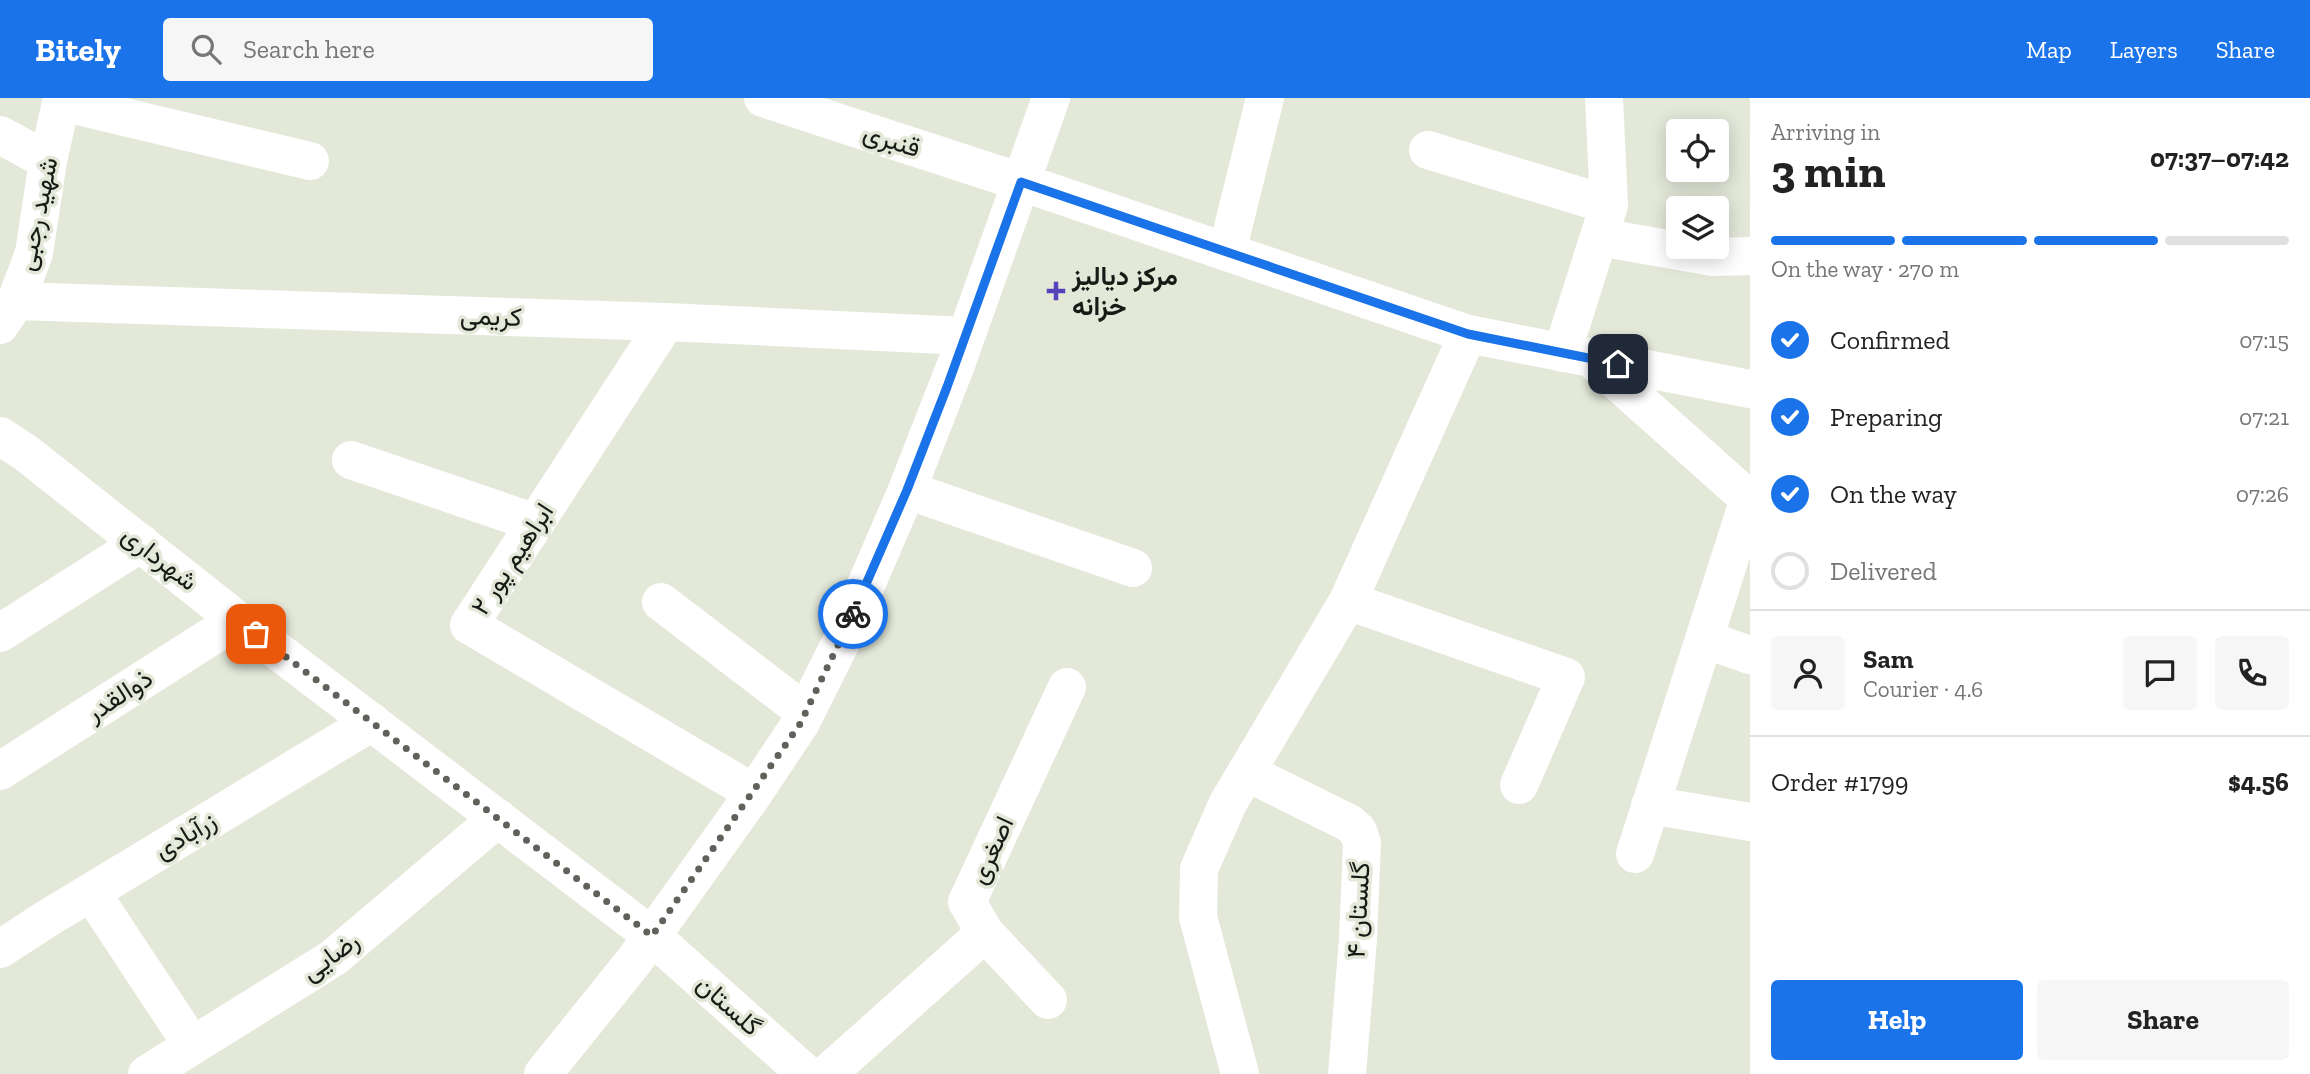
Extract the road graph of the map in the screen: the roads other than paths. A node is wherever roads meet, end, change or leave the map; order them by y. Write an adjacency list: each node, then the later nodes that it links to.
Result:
1 (763, 98): 10 (street, قنبری)
2 (1051, 98): 10 (street)
3 (1265, 98): 12 (street)
4 (1604, 98): 11 (street)
5 (61, 100): 8 (street, شهید رجبی); 9 (street)
6 (0, 135): 8 (street)
7 (1428, 150): 11 (street)
8 (48, 161): 14 (street, شهید رجبی)
9 (310, 161)
10 (1021, 182): 12 (street, قنبری); 17 (street)
11 (1604, 221): 13 (street); 18 (street)
12 (1227, 252): 16 (street, قنبری)
13 (1750, 256)
14 (8, 313): 15 (street, کریمی)
15 (666, 322): 17 (street, کریمی); 23 (street, ابراهیم پور ۲)
16 (1468, 334): 18 (street, قنبری); 26 (street)
17 (966, 336): 22 (street)
18 (1577, 356): 19 (street, قنبری); 30 (street)
19 (1750, 389)
20 (9, 453): 24 (street, شهرداری)
21 (351, 460): 23 (street)
22 (907, 490): 25 (street); 33 (street)
23 (536, 523): 38 (street, ابراهیم پور ۲)
24 (141, 543): 28 (street, شهرداری); 29 (street)
25 (1133, 568)
26 (1348, 601): 36 (street); 37 (street)
27 (661, 602): 33 (street)
28 (237, 620): 34 (street, شهرداری); 35 (street, ذوالقدر)
29 (0, 633)
30 (1704, 639): 31 (street); 39 (street)
31 (1750, 655)
32 (1067, 687): 44 (street, اصغری)
33 (805, 712): 38 (street)
34 (372, 722): 40 (street, شهرداری); 43 (street, زرآبادی)
35 (0, 771)
36 (1246, 772): 53 (street); 54 (street, گلستان ۴)
37 (1519, 785)
38 (754, 793): 45 (street)
39 (1650, 805): 41 (street); 42 (street)
40 (498, 818): 45 (street, شهرداری); 48 (street, رضایی)
41 (1750, 822)
42 (1634, 854)
43 (91, 892): 46 (street, زرآبادی); 48 (street)
44 (985, 933): 47 (street); 52 (street)
45 (652, 936): 50 (street); 51 (street, گلستان)
46 (0, 949)
47 (1048, 1000)
48 (192, 1045): 49 (street, رضایی)
49 (147, 1074)
50 (543, 1074)
51 (806, 1074)
52 (827, 1074)
53 (1240, 1074)
54 (1347, 1074)

